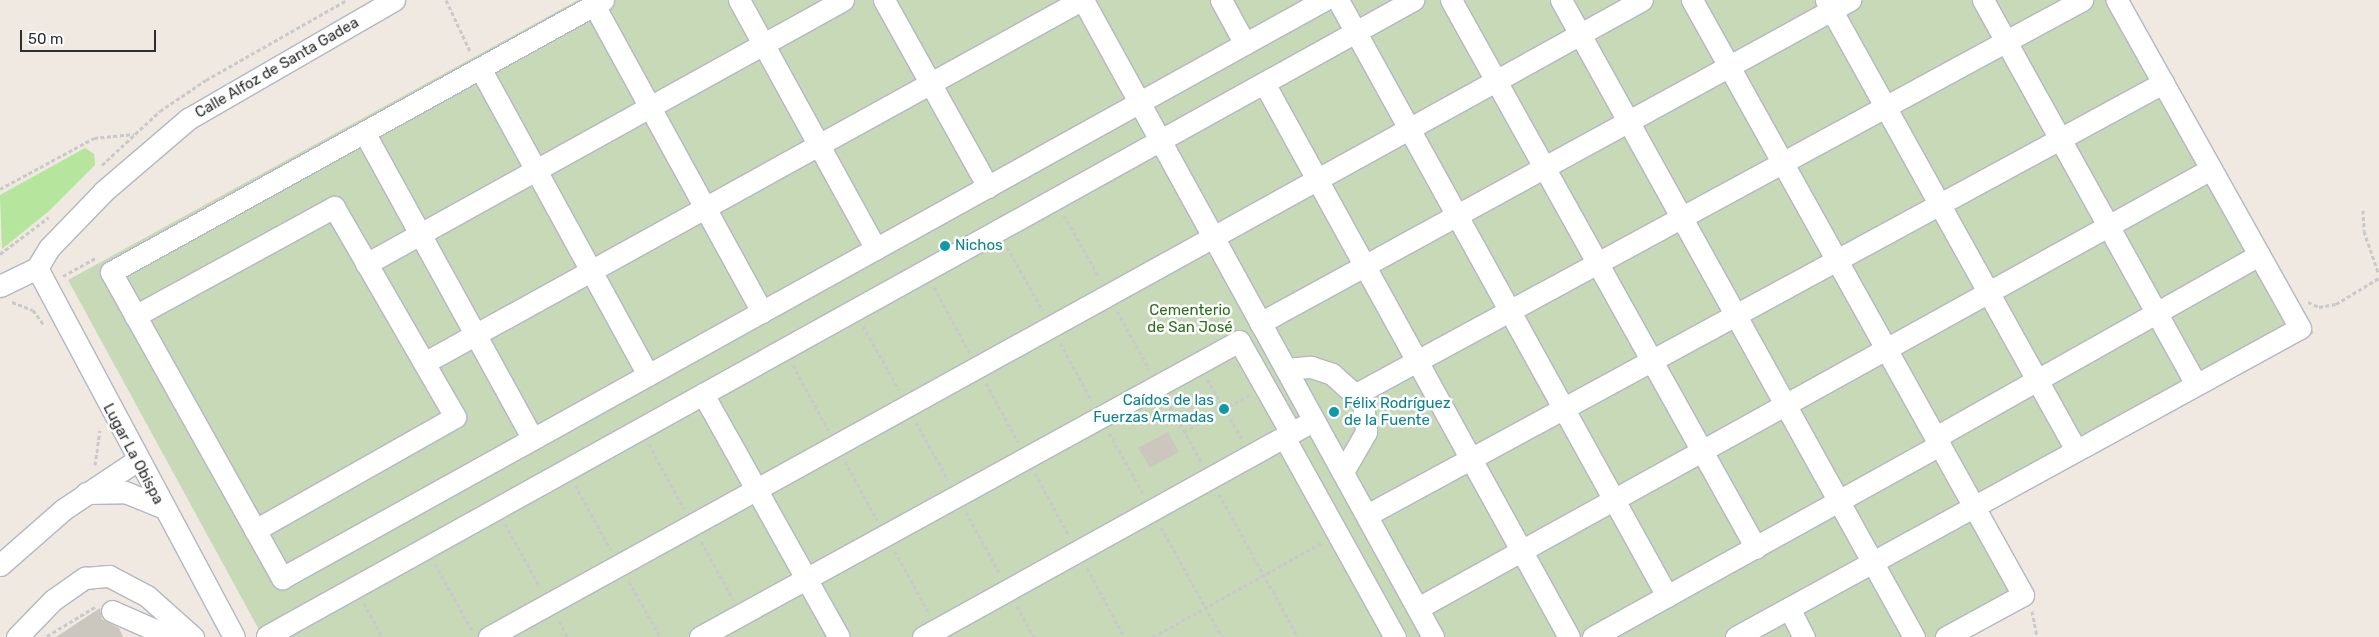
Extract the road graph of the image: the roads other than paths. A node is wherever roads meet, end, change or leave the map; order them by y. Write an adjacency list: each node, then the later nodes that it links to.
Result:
1 (394, 0): 59 (street, Calle Alfoz de Santa Gadea)
2 (739, 0): 23 (street)
3 (843, 0): 23 (street)
4 (884, 0): 28 (street)
5 (1082, 0): 28 (street); 31 (street)
6 (1221, 0): 24 (street)
7 (1324, 0): 24 (street)
8 (1338, 0): 20 (street)
9 (1413, 0): 20 (street)
10 (1451, 0): 27 (street)
11 (1561, 0): 21 (street)
12 (1642, 0): 21 (street)
13 (1692, 0): 26 (street)
14 (1850, 0): 19 (street)
15 (1983, 0): 22 (street)
16 (2082, 0): 22 (street)
17 (2117, 0): 30 (street)
18 (598, 3): 25 (street); 32 (street)
19 (1829, 5): 26 (street); 33 (street)
20 (1356, 32): 29 (street); 35 (street)
21 (1580, 34): 27 (street); 34 (street)
22 (2006, 41): 33 (street); 37 (street)
23 (763, 44): 32 (street); 39 (street)
24 (1246, 44): 31 (street)
25 (475, 59): 36 (street); 43 (street)
26 (1730, 67): 34 (street); 40 (street)
27 (1496, 80): 35 (street); 41 (street)
28 (930, 83): 39 (street); 45 (street)
29 (1264, 83): 38 (street); 44 (street)
30 (2163, 83): 37 (street); 42 (street)
31 (1139, 103): 38 (street); 45 (street)
32 (649, 108): 43 (street); 47 (street)
33 (1887, 109): 40 (street); 46 (street)
34 (1627, 124): 41 (street); 49 (street)
35 (1409, 128): 44 (street); 48 (street)
36 (364, 132): 51 (street); 66 (street)
37 (2061, 139): 46 (street); 50 (street)
38 (1160, 141): 52 (street); 79 (street)
39 (819, 145): 47 (street); 53 (street)
40 (1783, 164): 49 (street); 55 (street)
41 (1544, 169): 48 (street); 57 (street)
42 (2212, 169): 50 (street); 54 (street)
43 (536, 170): 51 (street); 60 (street)
44 (1316, 178): 52 (street); 58 (street)
45 (988, 187): 53 (street)
46 (1941, 206): 55 (street); 61 (street)
47 (705, 208): 60 (street); 64 (street)
48 (1457, 216): 58 (street); 63 (street)
49 (1681, 219): 57 (street); 67 (street)
50 (2109, 226): 61 (street); 65 (street)
51 (420, 234): 56 (street); 69 (street)
52 (1214, 234): 68 (street); 91 (street)
53 (876, 248): 64 (street)
54 (2259, 255): 65 (street); 77 (street)
55 (1839, 262): 67 (street); 70 (street)
56 (366, 264): 66 (street); 73 (street)
57 (1598, 264): 63 (street); 72 (street)
58 (1365, 266): 68 (street); 71 (street)
59 (38, 268): 62 (street); 89 (street, Lugar La Obispa)
60 (591, 271): 69 (street); 75 (street)
61 (1989, 293): 70 (street); 76 (street)
62 (1, 294)
63 (1510, 311): 71 (street); 81 (street)
64 (762, 312): 75 (street)
65 (2156, 313): 76 (street); 77 (street)
66 (135, 316): 98 (street)
67 (1736, 317): 72 (street); 80 (street)
68 (1260, 323): 74 (street)
69 (476, 335): 73 (street); 84 (street)
70 (1887, 349): 80 (street); 85 (street)
71 (1417, 361): 78 (street); 88 (street)
72 (1652, 362): 81 (street); 87 (street)
73 (424, 364): 98 (street)
74 (1286, 369): 78 (street); 82 (street)
75 (648, 375): 84 (street)
76 (2037, 380): 85 (street); 86 (street)
77 (2196, 384): 86 (street)
78 (1358, 393): 90 (street)
79 (703, 394): 91 (street); 109 (street)
80 (1785, 406): 87 (street); 94 (street)
81 (1564, 410): 88 (street); 93 (street)
82 (1314, 420): 83 (street); 90 (street)
83 (1287, 435): 103 (street); 108 (street); 117 (street)
84 (533, 439): 98 (street)
85 (1938, 441): 94 (street); 95 (street)
86 (2076, 450): 95 (street)
87 (1702, 451): 93 (street); 99 (street)
88 (1472, 459): 97 (street); 100 (street)
89 (136, 461): 92 (street); 96 (street, Lugar La Obispa)
90 (1343, 472): 97 (street)
91 (756, 489): 103 (street); 114 (street)
92 (86, 493): 96 (street); 102 (street)
93 (1614, 500): 100 (street); 104 (street)
94 (1838, 503): 99 (street); 101 (street)
95 (1975, 506): 101 (street); 124 (street)
96 (162, 507): 113 (street, Lugar La Obispa)
97 (1367, 515): 106 (street)
98 (255, 530)
99 (1756, 548): 104 (street)
100 (1522, 551): 106 (street); 119 (street)
101 (1872, 562): 107 (street); 123 (street)
102 (0, 565)
103 (807, 579): 115 (street); 116 (street)
104 (1667, 596): 120 (street)
105 (105, 608): 111 (street)
106 (1418, 608): 118 (street)
107 (1789, 608): 121 (street); 122 (street)
108 (930, 633)
109 (278, 634)
110 (17, 637): 112 (street)
111 (171, 637)
112 (192, 637)
113 (234, 637)
114 (489, 637)
115 (700, 637)
116 (840, 637)
117 (1395, 637)
118 (1434, 637)
119 (1568, 637)
120 (1593, 637)
121 (1736, 637)
122 (1804, 637)
123 (1914, 637)
124 (1946, 637)

